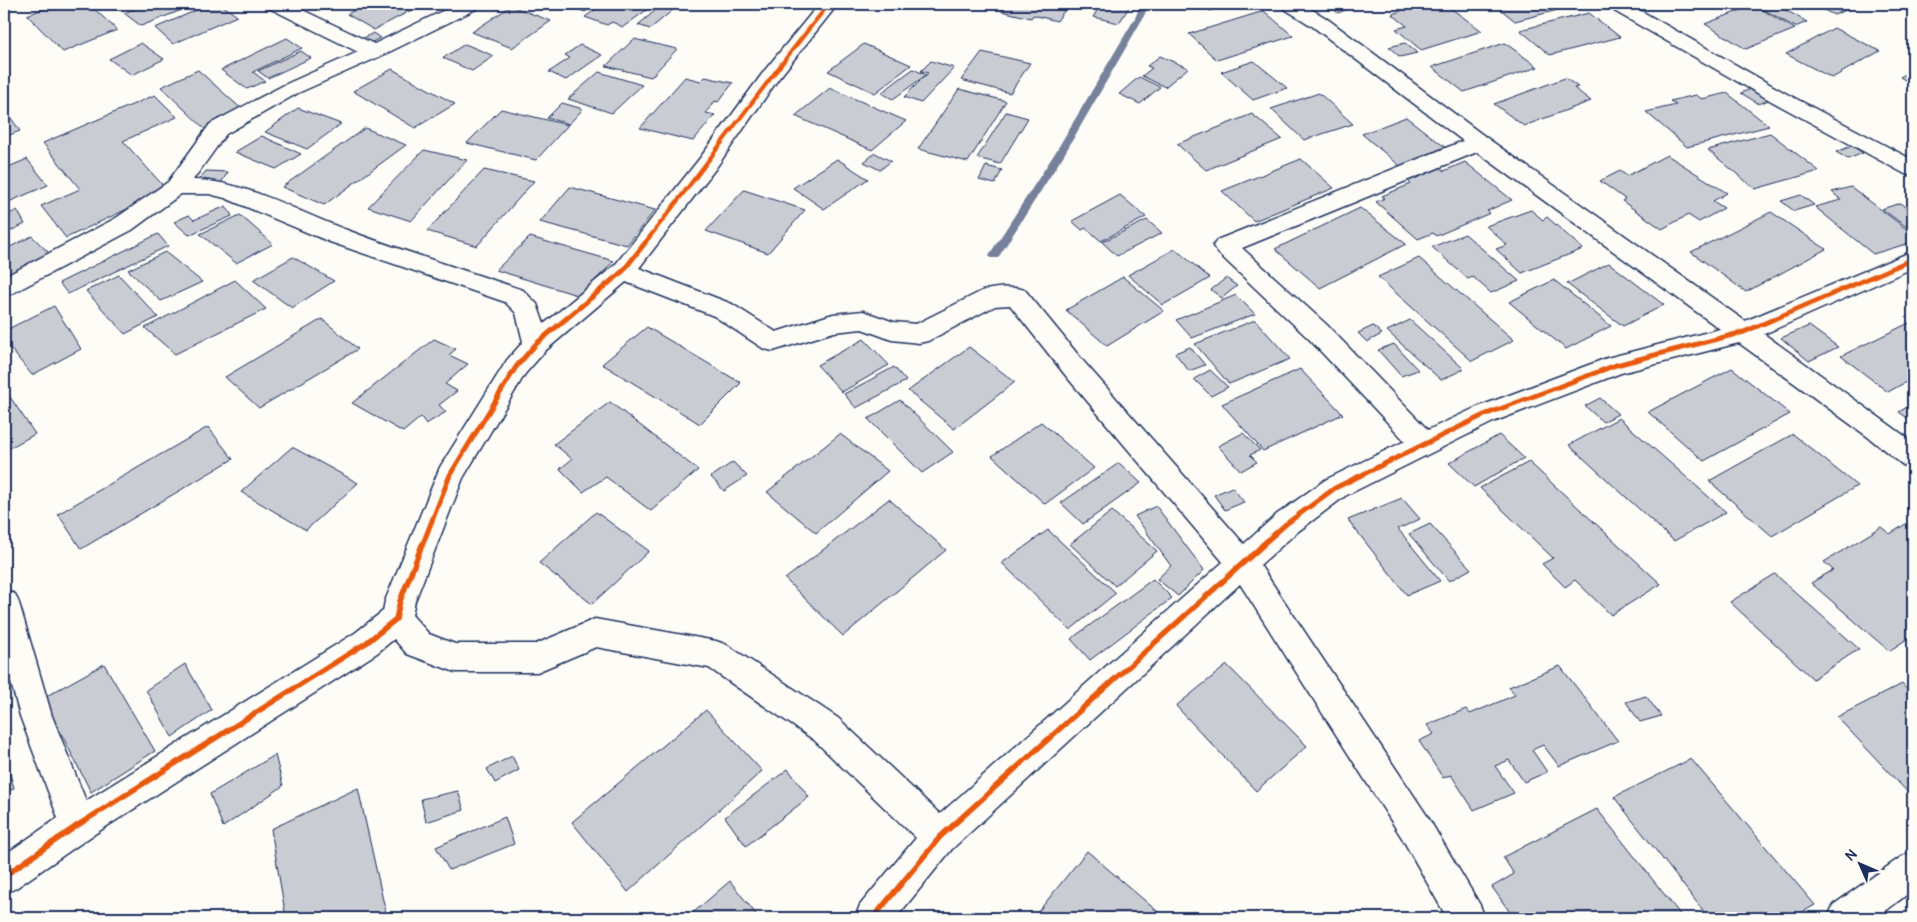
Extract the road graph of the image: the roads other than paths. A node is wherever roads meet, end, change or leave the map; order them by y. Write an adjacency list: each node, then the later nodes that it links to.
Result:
1 (276, 4): 6 (street)
2 (471, 4): 6 (street)
3 (828, 4): 11 (street)
4 (1290, 4): 7 (street)
5 (1616, 4): 8 (street)
6 (374, 52): 9 (street)
7 (1479, 143): 13 (street); 15 (street)
8 (1913, 169)
9 (176, 186): 12 (street); 14 (street)
10 (1913, 259): 13 (street)
11 (623, 271): 14 (street); 17 (street)
12 (4, 287)
13 (1744, 332): 15 (street); 16 (street)
14 (536, 344): 19 (street)
15 (1424, 444): 17 (street)
16 (1913, 457)
17 (1243, 564): 21 (street); 25 (street)
18 (4, 603): 20 (street)
19 (396, 619): 20 (street); 21 (street)
20 (78, 824): 23 (street)
21 (940, 837): 24 (street)
22 (1913, 868): 26 (street)
23 (4, 876)
24 (873, 918)
25 (1467, 918)
26 (1846, 918)

